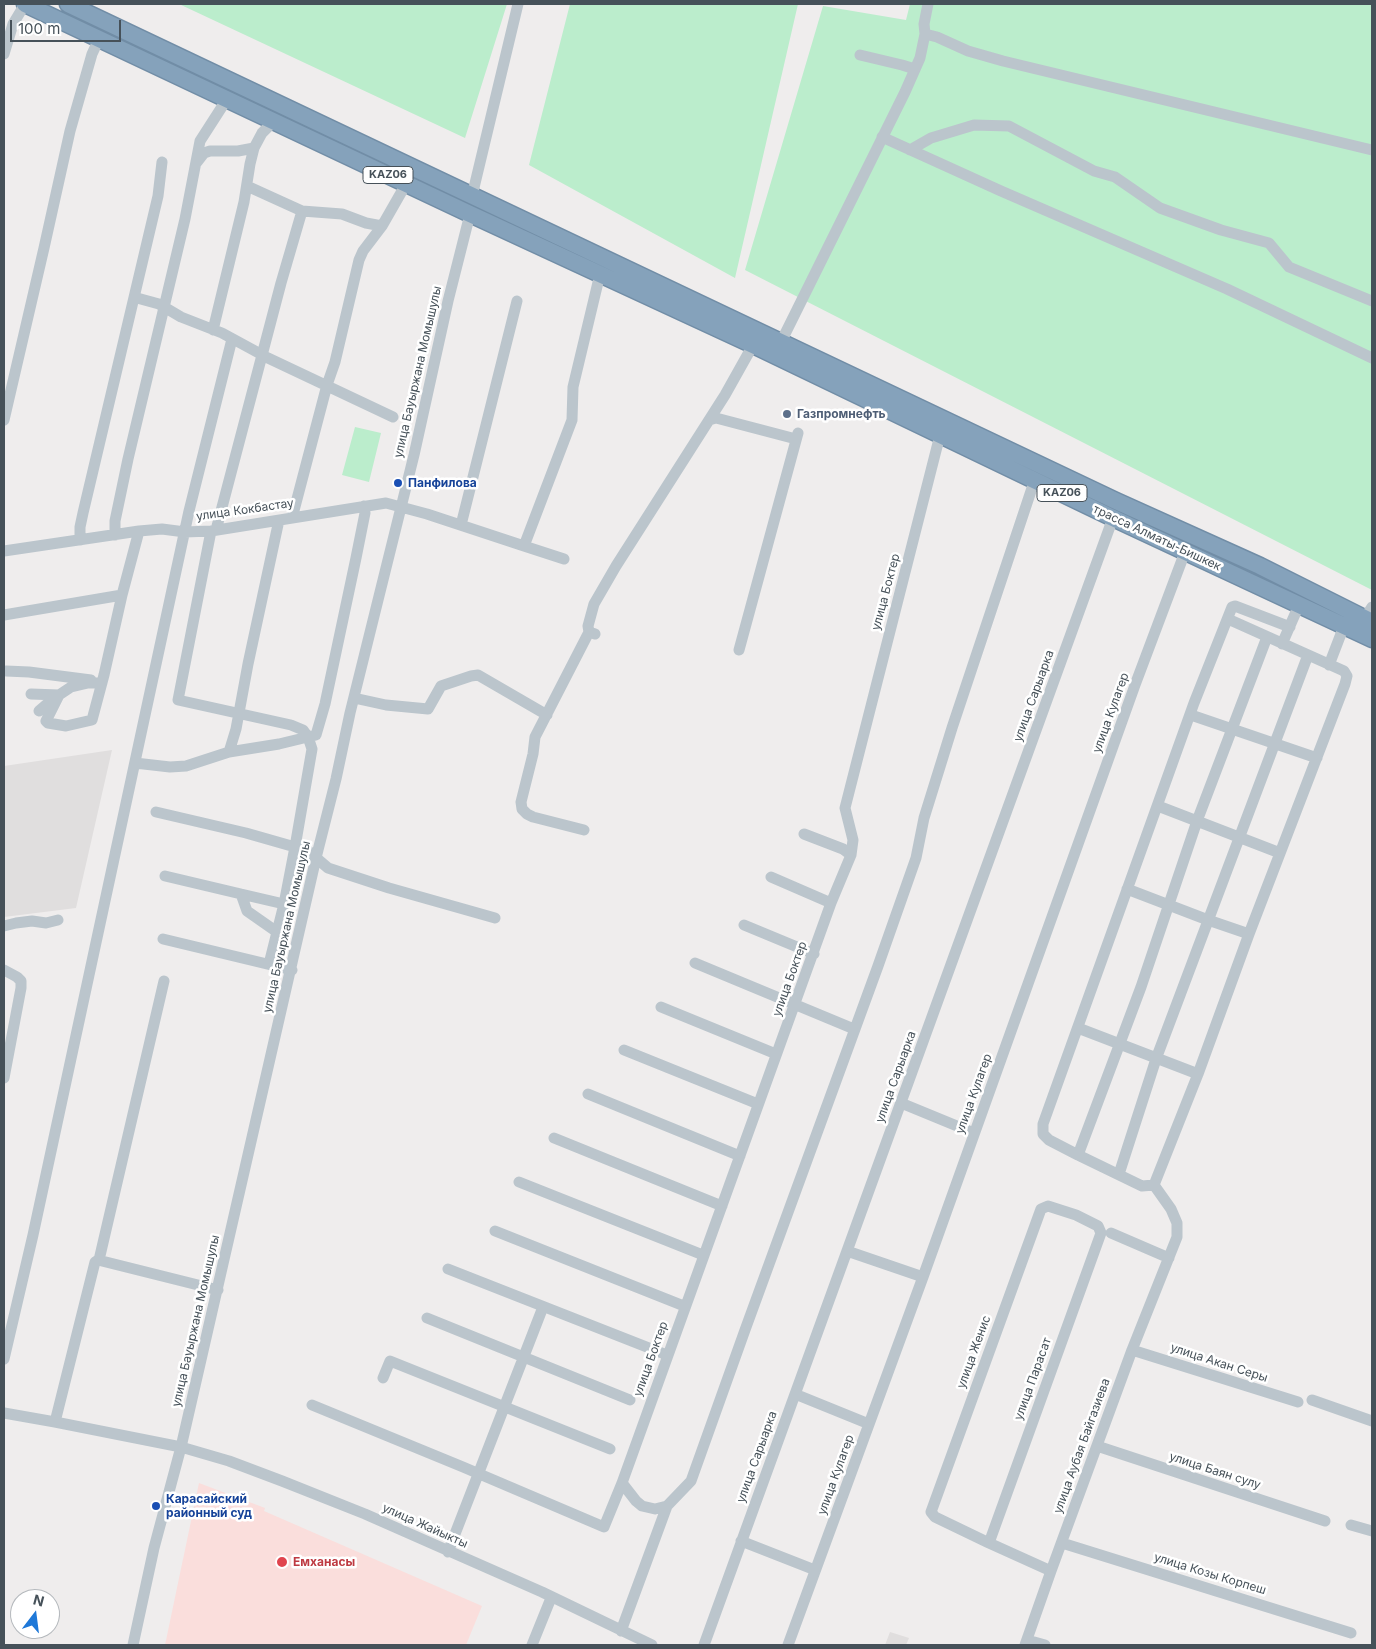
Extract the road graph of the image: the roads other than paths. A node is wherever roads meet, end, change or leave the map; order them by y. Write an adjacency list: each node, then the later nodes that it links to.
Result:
1 (25, 4): 6 (highway, KАZ06); 7 (street)
2 (68, 4): 20 (highway, KАZ06)
3 (518, 4): 20 (street)
4 (928, 4): 5 (street)
5 (925, 34): 9 (street); 15 (street)
6 (99, 39): 10 (highway, KАZ06); 39 (street)
7 (4, 54)
8 (860, 55): 9 (street)
9 (914, 69): 12 (street)
10 (227, 99): 11 (highway, KАZ06); 17 (street)
11 (274, 121): 13 (street); 18 (highway, KАZ06)
12 (882, 137): 14 (street); 31 (street)
13 (254, 148): 17 (street); 19 (street)
14 (910, 150): 27 (street); 34 (street)
15 (1372, 150)
16 (162, 162): 25 (street)
17 (196, 163): 28 (street)
18 (406, 184): 22 (highway, KАZ06); 23 (street)
19 (247, 186): 21 (street); 29 (street)
20 (472, 196): 31 (highway, KАZ06)
21 (302, 211): 23 (street); 33 (street)
22 (470, 214): 24 (highway, KАZ06); 44 (street, улица Бауыржана Момышулы)
23 (382, 226): 35 (street)
24 (600, 274): 32 (highway, KАZ06); 54 (street)
25 (135, 294): 28 (street); 53 (street)
26 (517, 301): 48 (street)
27 (1372, 301)
28 (164, 306): 29 (street); 52 (street)
29 (213, 330): 30 (street)
30 (232, 339): 33 (street); 51 (street)
31 (781, 342): 36 (highway, трасса Алматы-Бишкек / KАZ06)
32 (752, 345): 37 (highway, трасса Алматы-Бишкек / KАZ06); 40 (street)
33 (262, 355): 35 (street); 49 (street)
34 (1372, 358)
35 (327, 386): 38 (street); 45 (street)
36 (886, 391): 37 (highway); 58 (highway, трасса Алматы-Бишкек / KАZ06)
37 (879, 406): 41 (highway, трасса Алматы-Бишкек / KАZ06)
38 (393, 416)
39 (4, 420)
40 (709, 420): 70 (street); 80 (street)
41 (940, 436): 42 (highway, трасса Алматы-Бишкек / KАZ06); 98 (street, улица Боктер)
42 (1035, 479): 46 (highway, трасса Алматы-Бишкек / KАZ06); 124 (street)
43 (364, 506): 44 (street, улица Кокбастау); 45 (street, улица Кокбастау); 83 (street)
44 (400, 506): 48 (street, улица Кокбастау); 77 (street, улица Бауыржана Момышулы)
45 (292, 518): 47 (street, улица Кокбастау)
46 (1113, 518): 56 (highway, трасса Алматы-Бишкек / KАZ06); 132 (street, улица Сарыарка)
47 (279, 520): 49 (street, улица Кокбастау); 79 (street)
48 (461, 525): 54 (street, улица Кокбастау)
49 (213, 530): 51 (street, улица Кокбастау); 79 (street)
50 (139, 531): 51 (street, улица Кокбастау); 52 (street, улица Кокбастау); 60 (street)
51 (185, 532): 87 (street)
52 (115, 534): 53 (street, улица Кокбастау)
53 (80, 540): 55 (street, улица Кокбастау)
54 (524, 546): 57 (street, улица Кокбастау)
55 (4, 551)
56 (1185, 552): 59 (highway, трасса Алматы-Бишкек / KАZ06); 134 (street, улица Кулагер)
57 (564, 559)
58 (1260, 566): 59 (highway); 63 (highway, трасса Алматы-Бишкек / KАZ06)
59 (1252, 584): 61 (highway, трасса Алматы-Бишкек / KАZ06)
60 (122, 594): 62 (street); 74 (street)
61 (1299, 605): 65 (highway, трасса Алматы-Бишкек / KАZ06); 66 (street)
62 (4, 615)
63 (1370, 616)
64 (1228, 620): 66 (street); 67 (street); 81 (street)
65 (1344, 626): 68 (highway, трасса Алматы-Бишкек / KАZ06); 72 (street)
66 (1290, 627): 69 (street)
67 (1267, 637): 69 (street); 82 (street)
68 (1372, 639)
69 (1282, 644): 71 (street)
70 (739, 650)
71 (1308, 655): 72 (street); 84 (street)
72 (1329, 665): 86 (street)
73 (6, 671): 74 (street)
74 (102, 683): 76 (street); 76 (street)
75 (31, 694): 76 (street)
76 (58, 695): 78 (street)
77 (354, 698): 80 (street); 94 (street, улица Бауыржана Момышулы)
78 (39, 711)
79 (239, 713): 83 (street); 85 (street)
80 (546, 715): 91 (street)
81 (1191, 715): 82 (street); 88 (street)
82 (1233, 730): 84 (street); 90 (street)
83 (308, 737): 85 (street); 95 (street)
84 (1276, 744): 86 (street); 93 (street)
85 (229, 752): 87 (street)
86 (1317, 758): 97 (street)
87 (135, 763): 158 (street)
88 (1158, 806): 90 (street); 102 (street)
89 (156, 812): 95 (street)
90 (1197, 821): 93 (street); 106 (street)
91 (584, 830)
92 (804, 834): 98 (street)
93 (1241, 837): 97 (street); 109 (street)
94 (320, 844): 96 (street); 99 (street, улица Бауыржана Момышулы)
95 (294, 847): 96 (street); 105 (street)
96 (306, 850): 99 (street)
97 (1280, 853): 113 (street)
98 (851, 856): 104 (street, улица Боктер)
99 (316, 858): 107 (street); 119 (street, улица Бауыржана Момышулы)
100 (165, 876): 103 (street)
101 (771, 877): 104 (street)
102 (1127, 889): 106 (street); 123 (street)
103 (241, 894): 105 (street); 112 (street)
104 (831, 903): 115 (street, улица Боктер)
105 (284, 904): 112 (street)
106 (1168, 906): 109 (street); 125 (street)
107 (495, 918)
108 (58, 920): 111 (street)
109 (1208, 920): 113 (street); 128 (street)
110 (744, 925): 115 (street)
111 (4, 926)
112 (277, 932): 117 (street)
113 (1248, 934): 129 (street)
114 (163, 939): 117 (street)
115 (814, 954): 121 (street, улица Боктер)
116 (695, 963): 121 (street)
117 (269, 964): 119 (street)
118 (4, 970): 130 (street)
119 (292, 970): 151 (street, улица Бауыржана Момышулы)
120 (164, 981): 148 (street)
121 (796, 1004): 124 (street); 127 (street, улица Боктер)
122 (661, 1008): 127 (street)
123 (1078, 1028): 125 (street); 136 (street)
124 (854, 1029): 175 (street)
125 (1118, 1044): 128 (street); 136 (street)
126 (624, 1050): 133 (street)
127 (776, 1054): 133 (street, улица Боктер)
128 (1156, 1059): 129 (street); 138 (street)
129 (1198, 1074): 140 (street)
130 (4, 1078)
131 (588, 1094): 137 (street)
132 (901, 1103): 134 (street); 145 (street, улица Сарыарка)
133 (758, 1104): 137 (street, улица Боктер)
134 (974, 1133): 150 (street, улица Кулагер)
135 (554, 1138): 141 (street)
136 (1078, 1155): 138 (street)
137 (740, 1156): 141 (street, улица Боктер)
138 (1119, 1174): 140 (street)
139 (519, 1182): 146 (street)
140 (1154, 1185): 147 (street, улица Аубая Байгазиева)
141 (722, 1206): 146 (street, улица Боктер)
142 (1098, 1226): 180 (street, улица Парасат); 180 (street, улица Женис)
143 (495, 1231): 152 (street)
144 (1110, 1233): 147 (street)
145 (847, 1251): 150 (street); 160 (street, улица Сарыарка)
146 (703, 1256): 152 (street, улица Боктер)
147 (1169, 1258): 155 (street, улица Аубая Байгазиева)
148 (99, 1260): 151 (street); 168 (street)
149 (448, 1269): 153 (street)
150 (923, 1277): 169 (street, улица Кулагер)
151 (218, 1290): 170 (street, улица Бауыржана Момышулы)
152 (684, 1306): 156 (street, улица Боктер)
153 (543, 1307): 156 (street); 157 (street)
154 (427, 1318): 157 (street)
155 (1132, 1350): 163 (street, улица Акан Серы); 171 (street, улица Аубая Байгазиева)
156 (667, 1355): 174 (street, улица Боктер)
157 (525, 1358): 161 (street); 165 (street)
158 (4, 1359)
159 (383, 1378): 165 (street)
160 (795, 1394): 169 (street); 179 (street, улица Сарыарка)
161 (630, 1400)
162 (1312, 1400): 167 (street)
163 (1298, 1402)
164 (312, 1406): 173 (street)
165 (504, 1408): 172 (street); 173 (street)
166 (4, 1413): 168 (street, улица Жайыкты)
167 (1372, 1421)
168 (55, 1422): 170 (street, улица Жайыкты)
169 (869, 1424): 183 (street, улица Кулагер)
170 (181, 1446): 182 (street, улица Жайыкты); 189 (street, улица Бауыржана Момышулы)
171 (1097, 1446): 176 (street, улица Баян сулу); 181 (street, улица Аубая Байгазиева)
172 (610, 1449)
173 (478, 1474): 174 (street, улица Боктер); 182 (street)
174 (622, 1482): 175 (street)
175 (667, 1506): 186 (street)
176 (1325, 1521)
177 (1351, 1525): 178 (street)
178 (1372, 1531)
179 (741, 1542): 183 (street); 192 (street, улица Сарыарка)
180 (989, 1542): 184 (street)
181 (1062, 1543): 184 (street, улица Аубая Байгазиева); 187 (street, улица Козы Корпеш)
182 (448, 1552): 185 (street, улица Жайыкты)
183 (815, 1570): 193 (street, улица Кулагер)
184 (1051, 1571): 188 (street, улица Аубая Байгазиева)
185 (551, 1598): 186 (street, улица Жайыкты); 190 (street)
186 (622, 1631): 191 (street, улица Жайыкты)
187 (1350, 1633)
188 (1026, 1643): 194 (street)
189 (133, 1645)
190 (532, 1645)
191 (652, 1645)
192 (704, 1645)
193 (788, 1645)
194 (1045, 1645)

